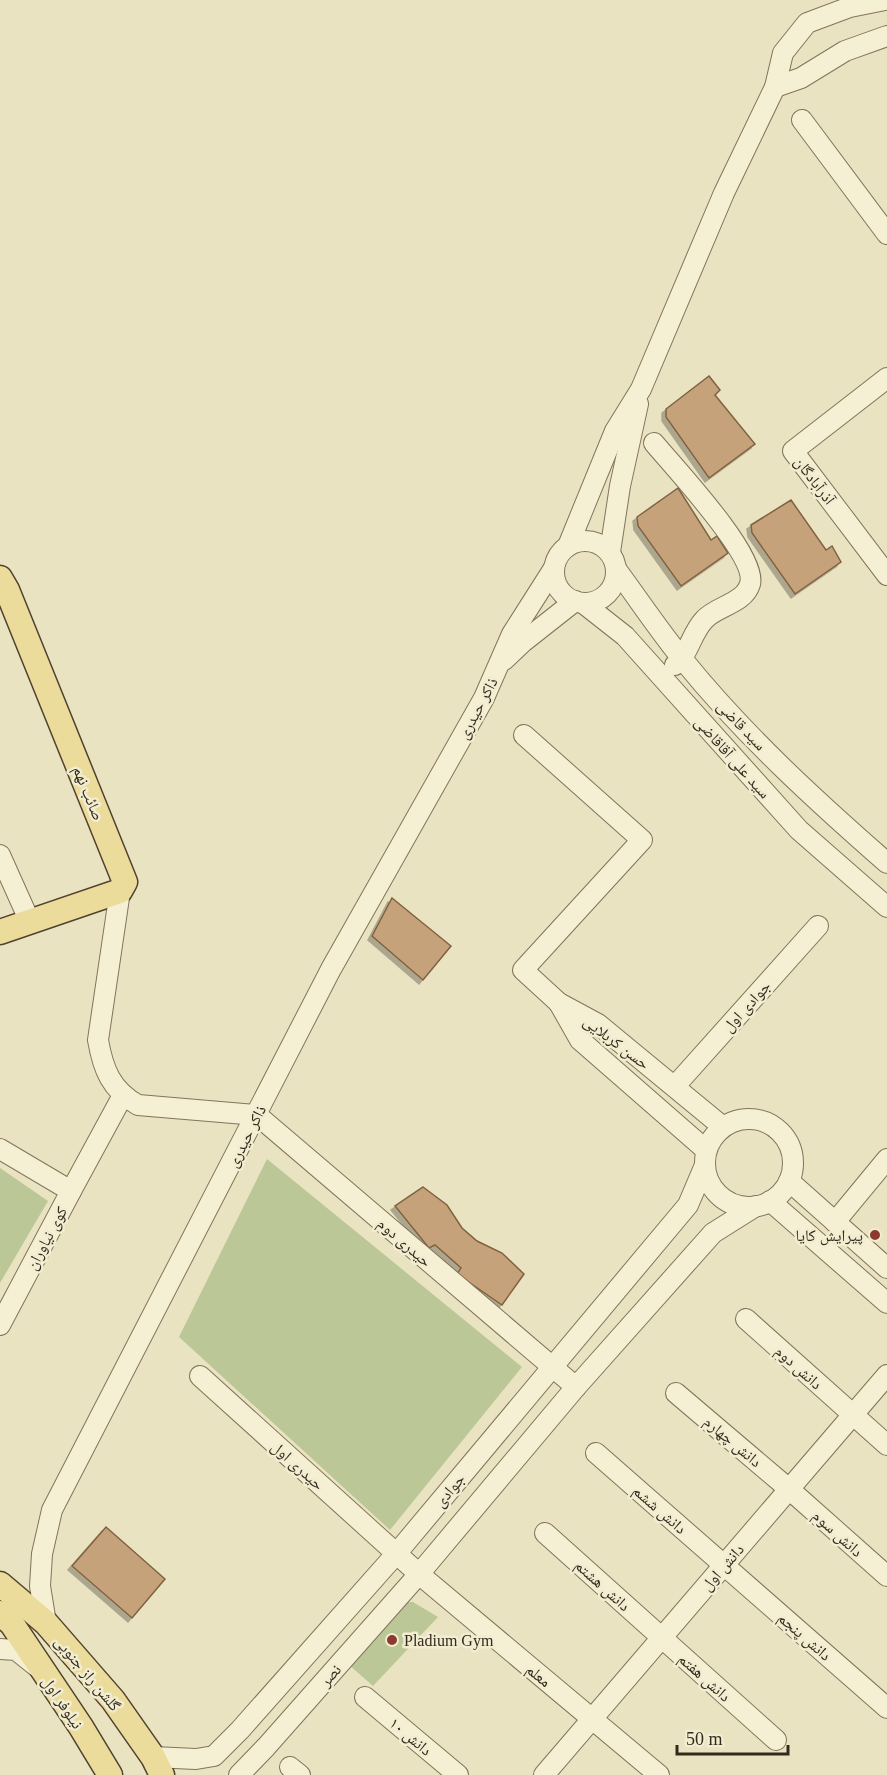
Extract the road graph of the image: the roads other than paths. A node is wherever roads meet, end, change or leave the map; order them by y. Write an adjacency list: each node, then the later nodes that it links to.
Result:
1 (885, 0): 3 (street)
2 (887, 36): 3 (street)
3 (775, 87): 7 (street)
4 (802, 120): 5 (street)
5 (887, 234)
6 (887, 378): 12 (street, آذرآبادگان)
7 (641, 389): 9 (street); 10 (street)
8 (654, 443): 15 (street)
9 (568, 546): 10 (street); 11 (street)
10 (613, 560): 14 (street); 15 (street, سید قاضی)
11 (554, 568): 14 (street); 16 (street, ذاکر حیدری)
12 (887, 575)
13 (0, 578): 21 (main road, صائب نهم)
14 (579, 602): 16 (street); 17 (street, سید علی آقاقاضی)
15 (682, 659): 17 (street); 20 (street, سید قاضی)
16 (500, 664): 29 (street, ذاکر حیدری)
17 (662, 676): 22 (street, سید علی آقاقاضی)
18 (524, 735): 26 (street)
19 (0, 855): 23 (street)
20 (887, 863)
21 (120, 891): 23 (main road); 28 (street)
22 (887, 907)
23 (30, 922): 25 (main road)
24 (818, 926): 27 (street, جوادی اول)
25 (0, 932)
26 (559, 1003): 27 (street, حسن کربلایی); 32 (street, حسن کربلایی)
27 (675, 1086): 30 (street, حسن کربلایی)
28 (123, 1097): 29 (street); 35 (street)
29 (257, 1115): 43 (street, حیدری دوم); 59 (street, ذاکر حیدری)
30 (723, 1127): 32 (street); 34 (street)
31 (0, 1149): 35 (street, کوی نیاوران)
32 (706, 1157): 36 (street); 43 (street, جوادی)
33 (887, 1159): 37 (street)
34 (789, 1181): 36 (street); 37 (street)
35 (71, 1191): 39 (street, کوی نیاوران)
36 (763, 1204): 40 (street); 46 (street, جوادی)
37 (835, 1222): 38 (street)
38 (887, 1268)
39 (5, 1303): 42 (street, کوی نیاوران)
40 (887, 1304)
41 (746, 1319): 48 (street, دانش دوم)
42 (0, 1325)
43 (552, 1368): 46 (street, حیدری دوم); 53 (street, جوادی)
44 (887, 1375): 48 (street, دانش اول)
45 (200, 1376): 53 (street, حیدری اول)
46 (576, 1387): 55 (street, جوادی)
47 (676, 1393): 51 (street, دانش چهارم)
48 (853, 1415): 49 (street); 51 (street, دانش اول)
49 (887, 1445)
50 (596, 1453): 54 (street, دانش ششم)
51 (789, 1489): 54 (street, دانش اول); 56 (street, دانش سوم)
52 (545, 1533): 60 (street, دانش هشتم)
53 (396, 1554): 55 (street, حیدری اول); 66 (street, جوادی)
54 (724, 1564): 60 (street, دانش اول); 64 (street, دانش پنجم)
55 (419, 1574): 65 (street, معلم); 68 (street, نصر)
56 (887, 1576)
57 (0, 1584): 59 (main road, گلشن راز جنوبی)
58 (0, 1612): 62 (main road, گلشن راز جنوبی)
59 (45, 1623): 69 (main road, گلشن راز جنوبی)
60 (662, 1637): 65 (street, دانش اول); 67 (street, دانش هفتم)
61 (0, 1648): 62 (street, نیلوفر اول)
62 (44, 1672): 70 (main road, نیلوفر اول)
63 (365, 1697): 72 (street, دانش ۱۰)
64 (887, 1708)
65 (591, 1719): 73 (street); 74 (street, معلم)
66 (233, 1737): 68 (street); 69 (street, جوادی)
67 (776, 1740)
68 (255, 1759): 71 (street, نصر)
69 (158, 1766)
70 (110, 1775)
71 (239, 1775)
72 (458, 1775)
73 (544, 1775)
74 (659, 1775)

